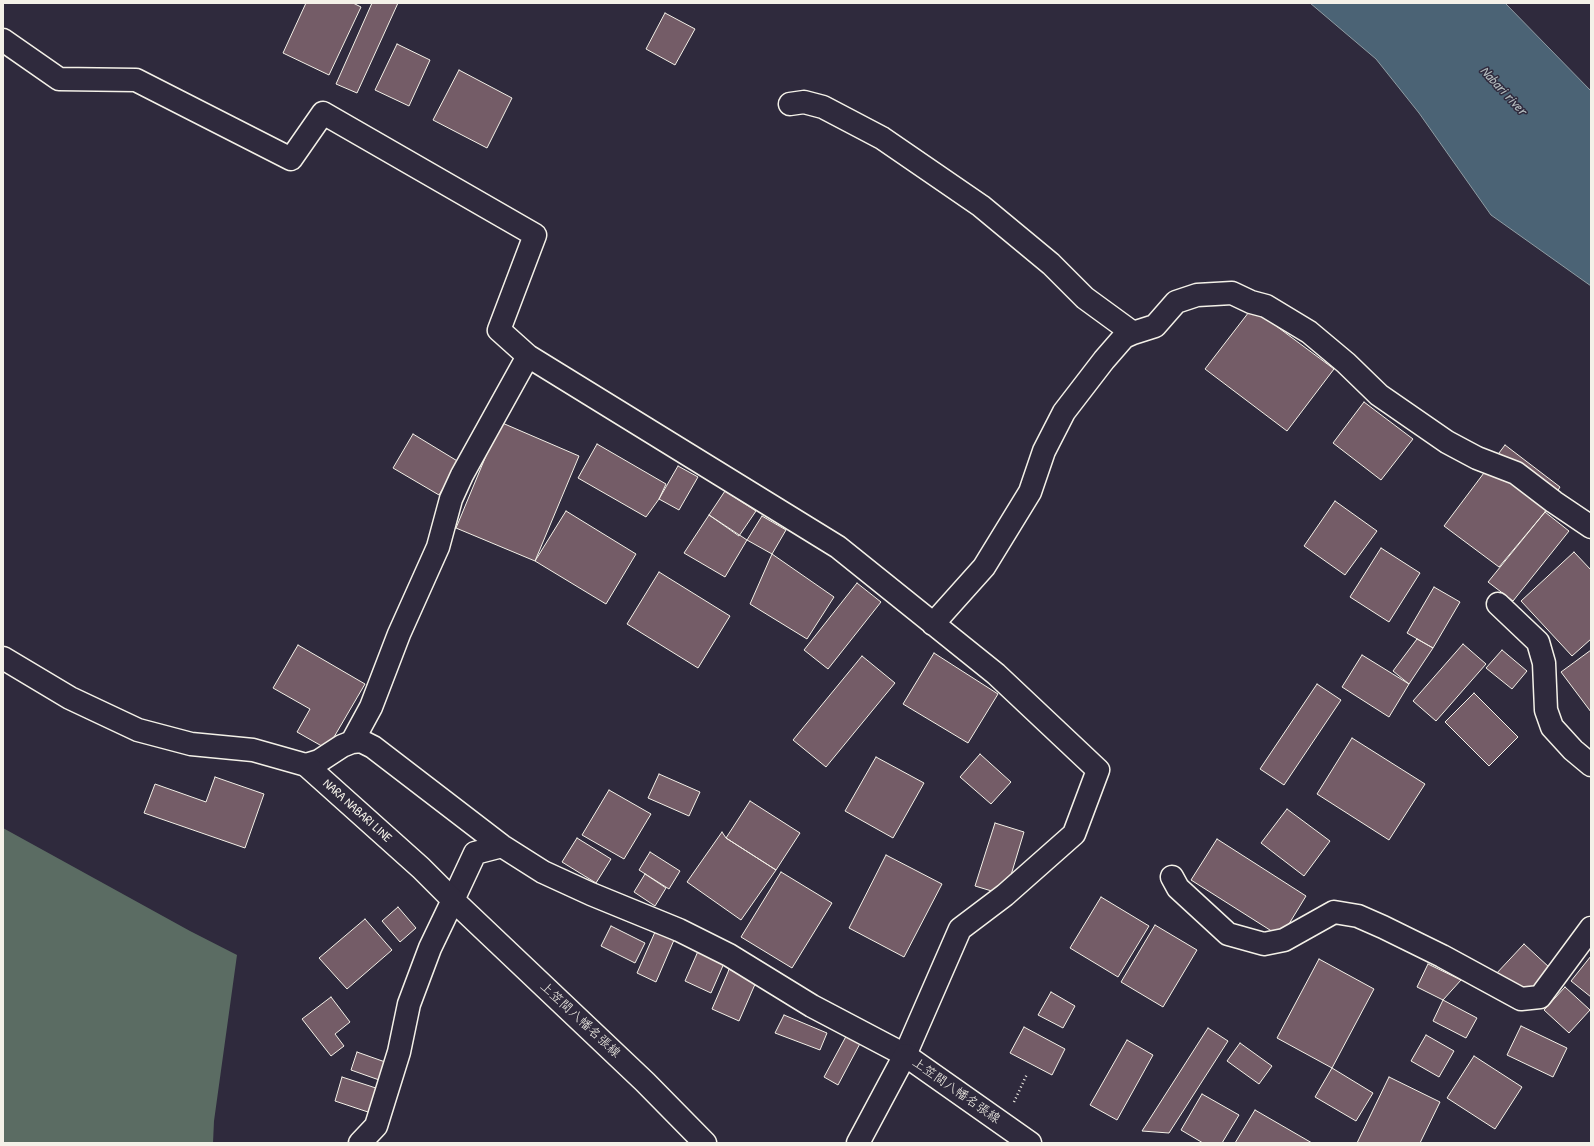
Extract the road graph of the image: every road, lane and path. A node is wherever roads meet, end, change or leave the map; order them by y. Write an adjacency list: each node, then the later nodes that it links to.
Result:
1 (3, 40): 4 (street)
2 (790, 104): 3 (street)
3 (1133, 332): 5 (street); 7 (street)
4 (528, 356): 7 (street); 9 (street)
5 (1591, 527)
6 (1498, 604): 11 (street)
7 (933, 624): 16 (street)
8 (3, 658): 10 (street, NARA NABARI LINE)
9 (352, 742): 10 (street); 12 (street)
10 (306, 765): 14 (street, NARA NABARI LINE)
11 (1591, 765)
12 (502, 846): 14 (street); 16 (street)
13 (1172, 877): 15 (street)
14 (453, 900): 19 (street); 20 (street, 上笠間八幡名張線)
15 (1591, 928)
16 (905, 1054): 18 (street, 上笠間八幡名張線); 21 (street, 上笠間八幡名張線)
17 (1027, 1074): 18 (path)
18 (1003, 1124): 22 (street, 上笠間八幡名張線)
19 (360, 1143)
20 (705, 1143)
21 (858, 1143)
22 (1030, 1143)

